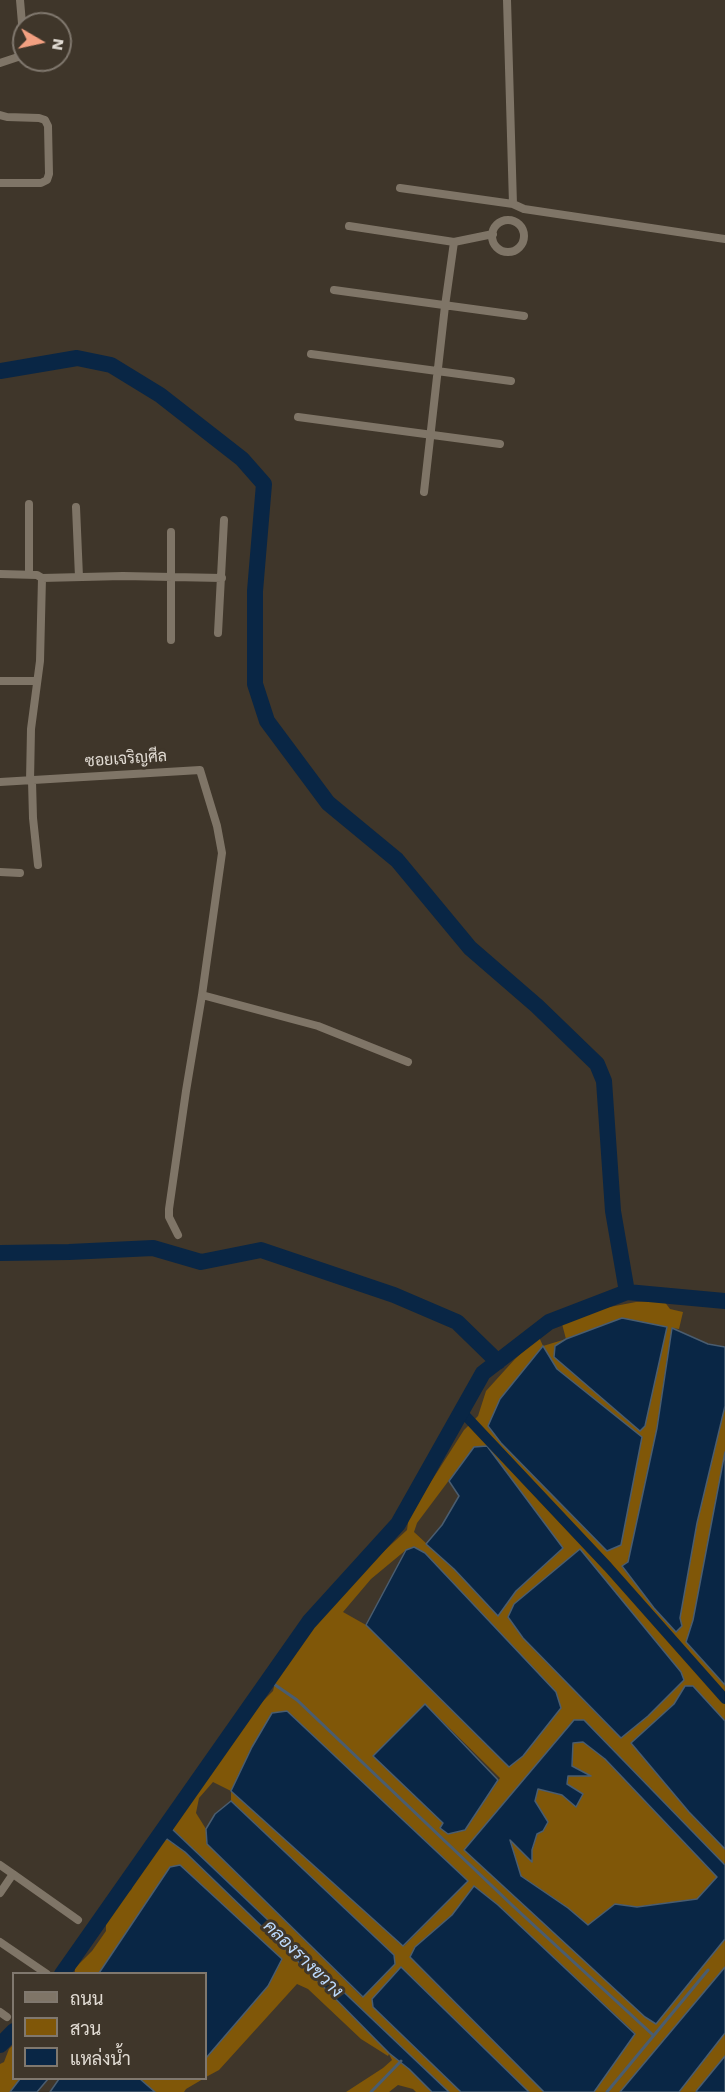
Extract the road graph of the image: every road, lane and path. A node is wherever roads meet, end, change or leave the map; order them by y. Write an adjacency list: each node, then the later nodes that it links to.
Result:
1 (20, 0): 3 (street)
2 (507, 0): 7 (street)
3 (0, 63)
4 (0, 115): 5 (street)
5 (0, 183)
6 (400, 188): 7 (street)
7 (515, 206): 8 (street); 11 (street)
8 (512, 220): 10 (street); 10 (street)
9 (349, 225): 12 (street)
10 (493, 234): 12 (street)
11 (725, 239)
12 (454, 242): 14 (street)
13 (334, 290): 14 (street)
14 (445, 306): 15 (street); 17 (street)
15 (524, 316)
16 (311, 354): 17 (street)
17 (437, 371): 18 (street); 20 (street)
18 (511, 381)
19 (298, 417): 20 (street)
20 (430, 434): 21 (street); 22 (street)
21 (500, 444)
22 (424, 492)
23 (29, 504): 28 (street)
24 (76, 507): 29 (street)
25 (224, 520): 32 (street)
26 (171, 532): 30 (street)
27 (0, 574): 28 (street)
28 (29, 574): 31 (street)
29 (79, 577): 30 (street); 31 (street)
30 (172, 577): 32 (street); 34 (street)
31 (42, 578): 35 (street)
32 (222, 578): 33 (street)
33 (218, 633)
34 (171, 640)
35 (36, 681): 36 (street); 37 (street)
36 (0, 682)
37 (31, 781): 38 (street); 39 (street); 42 (street, ซอยเจริญศีล)
38 (0, 782)
39 (38, 865)
40 (0, 872): 41 (street)
41 (20, 873)
42 (202, 995): 43 (street); 44 (street, ซอยเจริญศีล)
43 (408, 1062)
44 (178, 1235)
45 (0, 1865): 46 (street)
46 (13, 1874): 47 (street); 48 (street)
47 (0, 1893)
48 (78, 1920)
49 (0, 1942): 50 (street)
50 (44, 1972)

